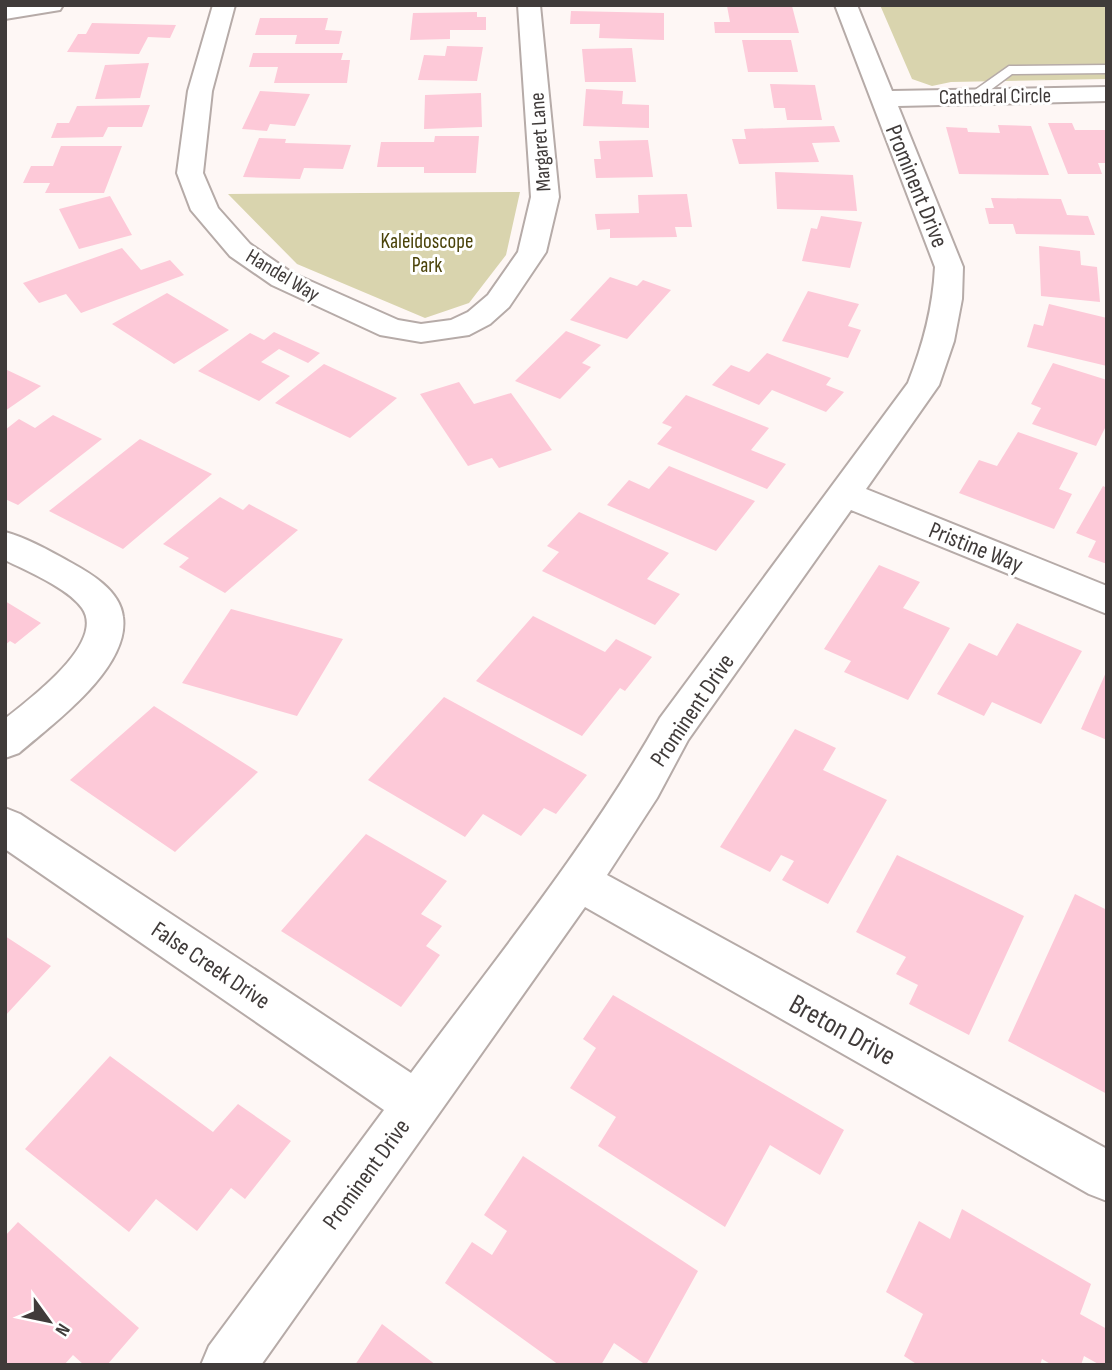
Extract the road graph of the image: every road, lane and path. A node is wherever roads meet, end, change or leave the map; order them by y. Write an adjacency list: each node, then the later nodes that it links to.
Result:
1 (52, 5): 5 (street)
2 (224, 5): 10 (street, Handel Way)
3 (529, 5): 10 (street, Margaret Lane)
4 (846, 5): 9 (street, Prominent Drive)
5 (5, 12)
6 (1107, 69): 8 (lane)
7 (1107, 94): 8 (street, Cathedral Circle)
8 (972, 97): 9 (street, Cathedral Circle)
9 (883, 99): 11 (street, Prominent Drive)
10 (458, 328)
11 (845, 494): 13 (street, Pristine Way); 16 (street, Prominent Drive)
12 (5, 544): 14 (street)
13 (1107, 601)
14 (5, 742)
15 (5, 826): 17 (street, False Creek Drive)
16 (579, 881): 17 (street, Prominent Drive); 18 (street, Breton Drive)
17 (416, 1104): 19 (street, Prominent Drive)
18 (1107, 1177)
19 (228, 1365)

